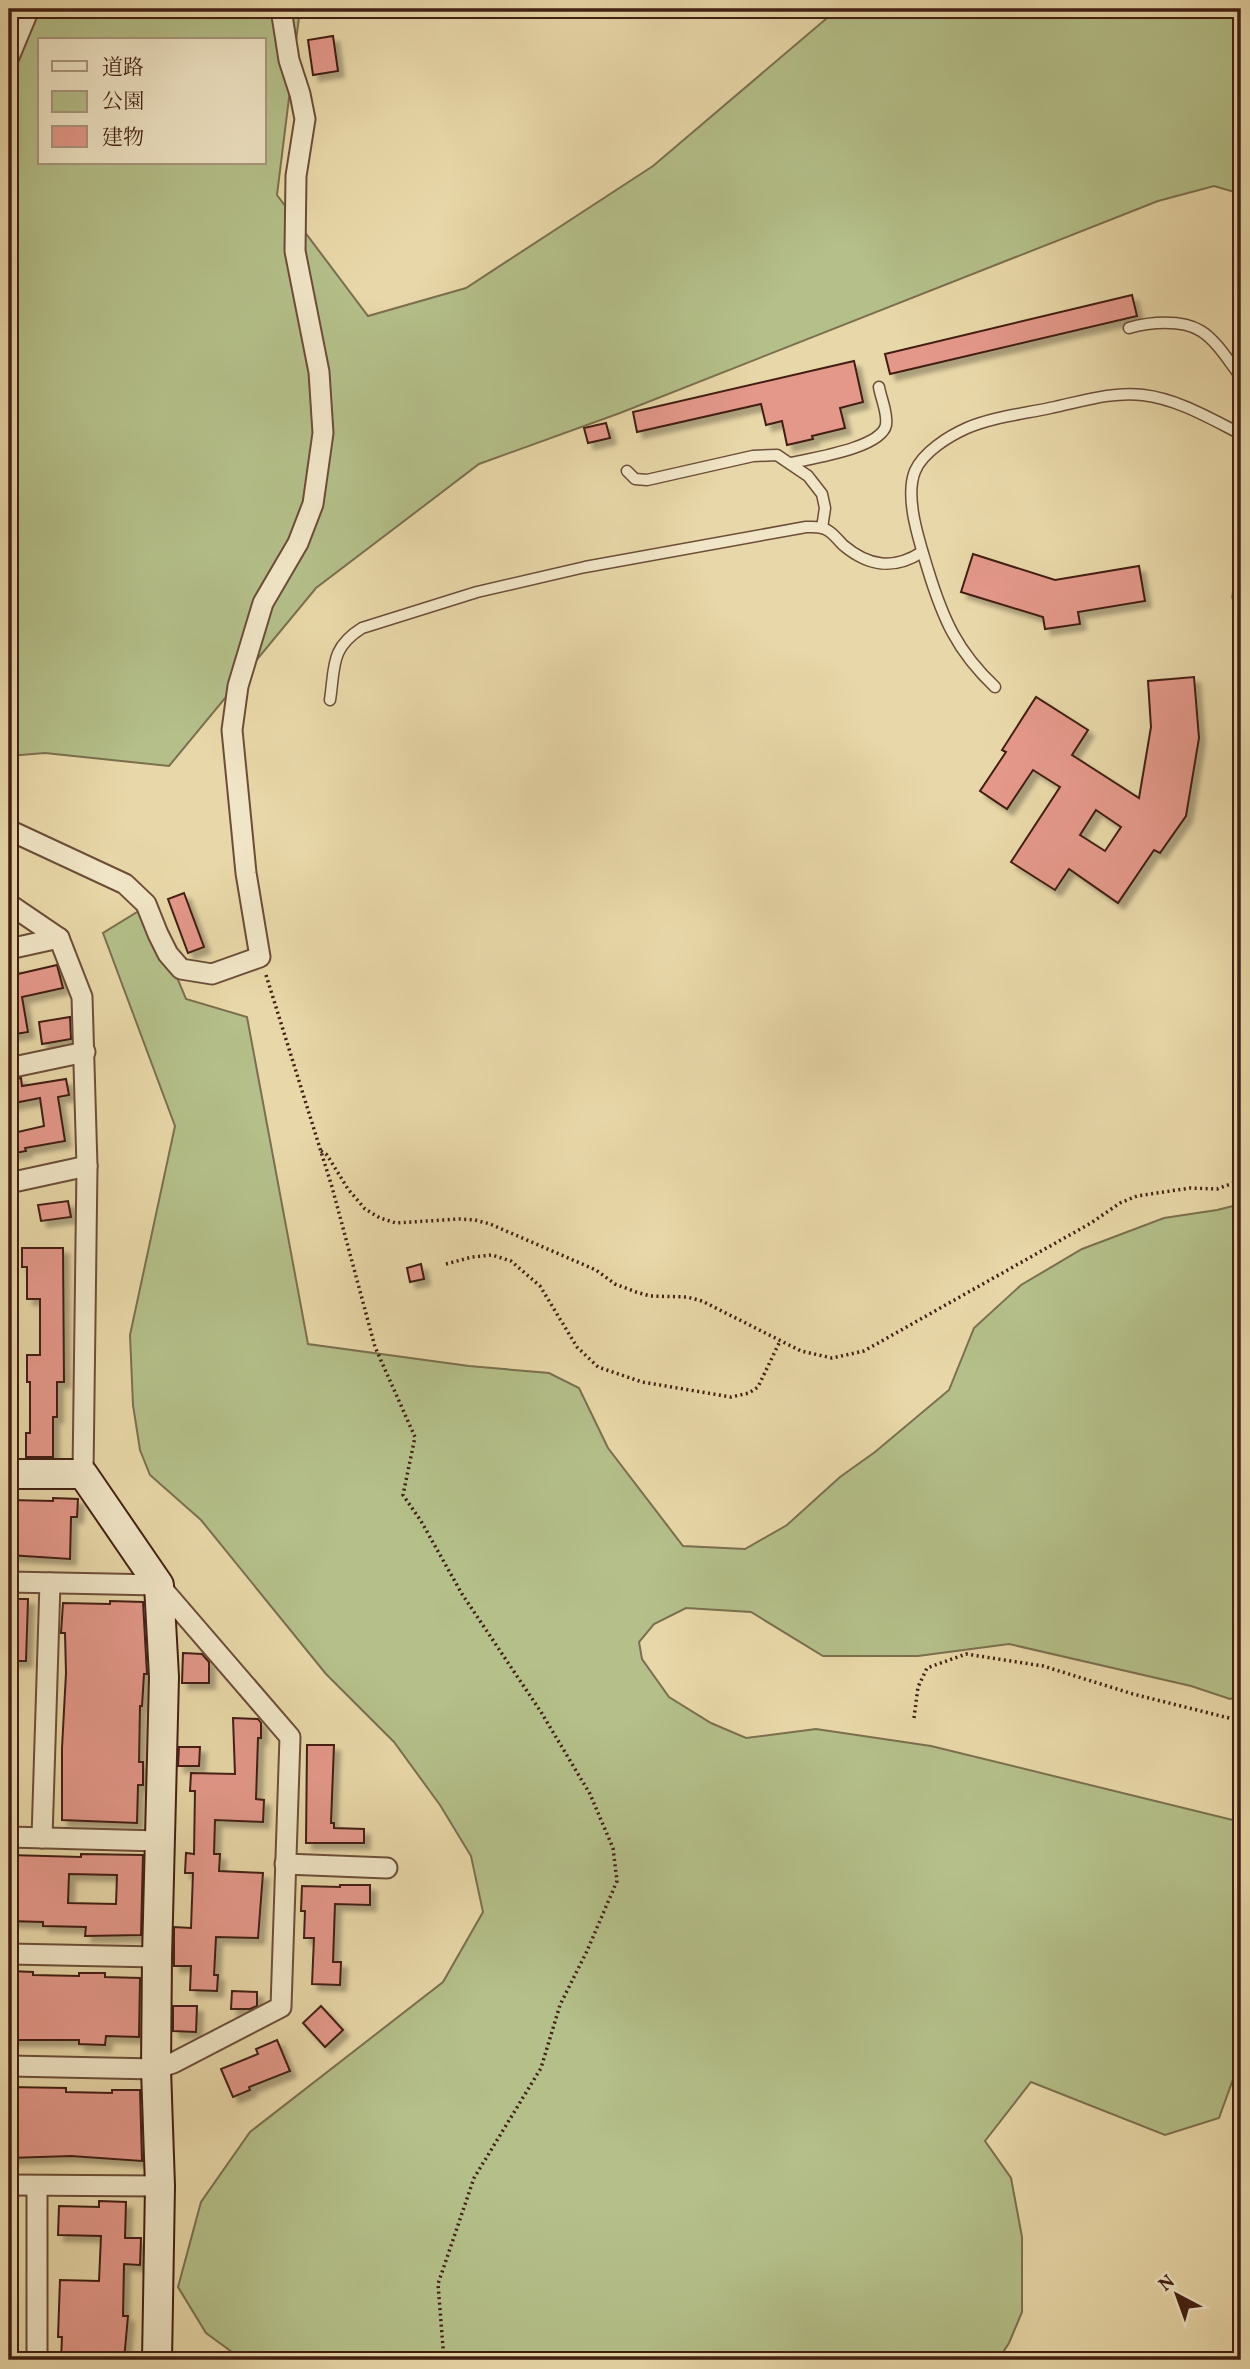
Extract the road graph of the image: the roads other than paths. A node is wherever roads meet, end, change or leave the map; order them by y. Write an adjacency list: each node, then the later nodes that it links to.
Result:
1 (29, 9): 3 (street)
2 (281, 9): 16 (street)
3 (9, 57)
4 (1129, 328): 5 (lane)
5 (1241, 377)
6 (879, 387): 8 (lane)
7 (1241, 434): 11 (lane)
8 (791, 463): 9 (lane); 10 (lane)
9 (627, 471)
10 (822, 528): 11 (lane); 15 (lane)
11 (922, 552): 14 (lane)
12 (1241, 569): 13 (lane)
13 (1241, 610)
14 (995, 687)
15 (330, 701)
16 (9, 830)
17 (9, 904): 18 (street)
18 (59, 938): 19 (street); 20 (street)
19 (9, 949)
20 (85, 1052): 21 (street); 22 (street)
21 (9, 1068)
22 (87, 1166): 23 (street); 25 (street)
23 (9, 1183)
24 (9, 1474): 25 (street)
25 (83, 1474): 28 (street)
26 (9, 1582): 27 (street)
27 (50, 1583): 28 (street); 30 (street)
28 (159, 1585): 31 (street); 32 (street)
29 (9, 1837): 30 (street)
30 (42, 1838): 31 (street)
31 (159, 1841): 35 (street)
32 (285, 1864): 33 (street); 37 (street)
33 (387, 1868)
34 (9, 1954): 35 (street)
35 (157, 1957): 37 (street)
36 (9, 2066): 37 (street)
37 (156, 2069): 40 (street)
38 (9, 2185): 39 (street)
39 (37, 2186): 40 (street); 41 (street)
40 (160, 2186): 42 (street)
41 (37, 2360)
42 (157, 2360)

